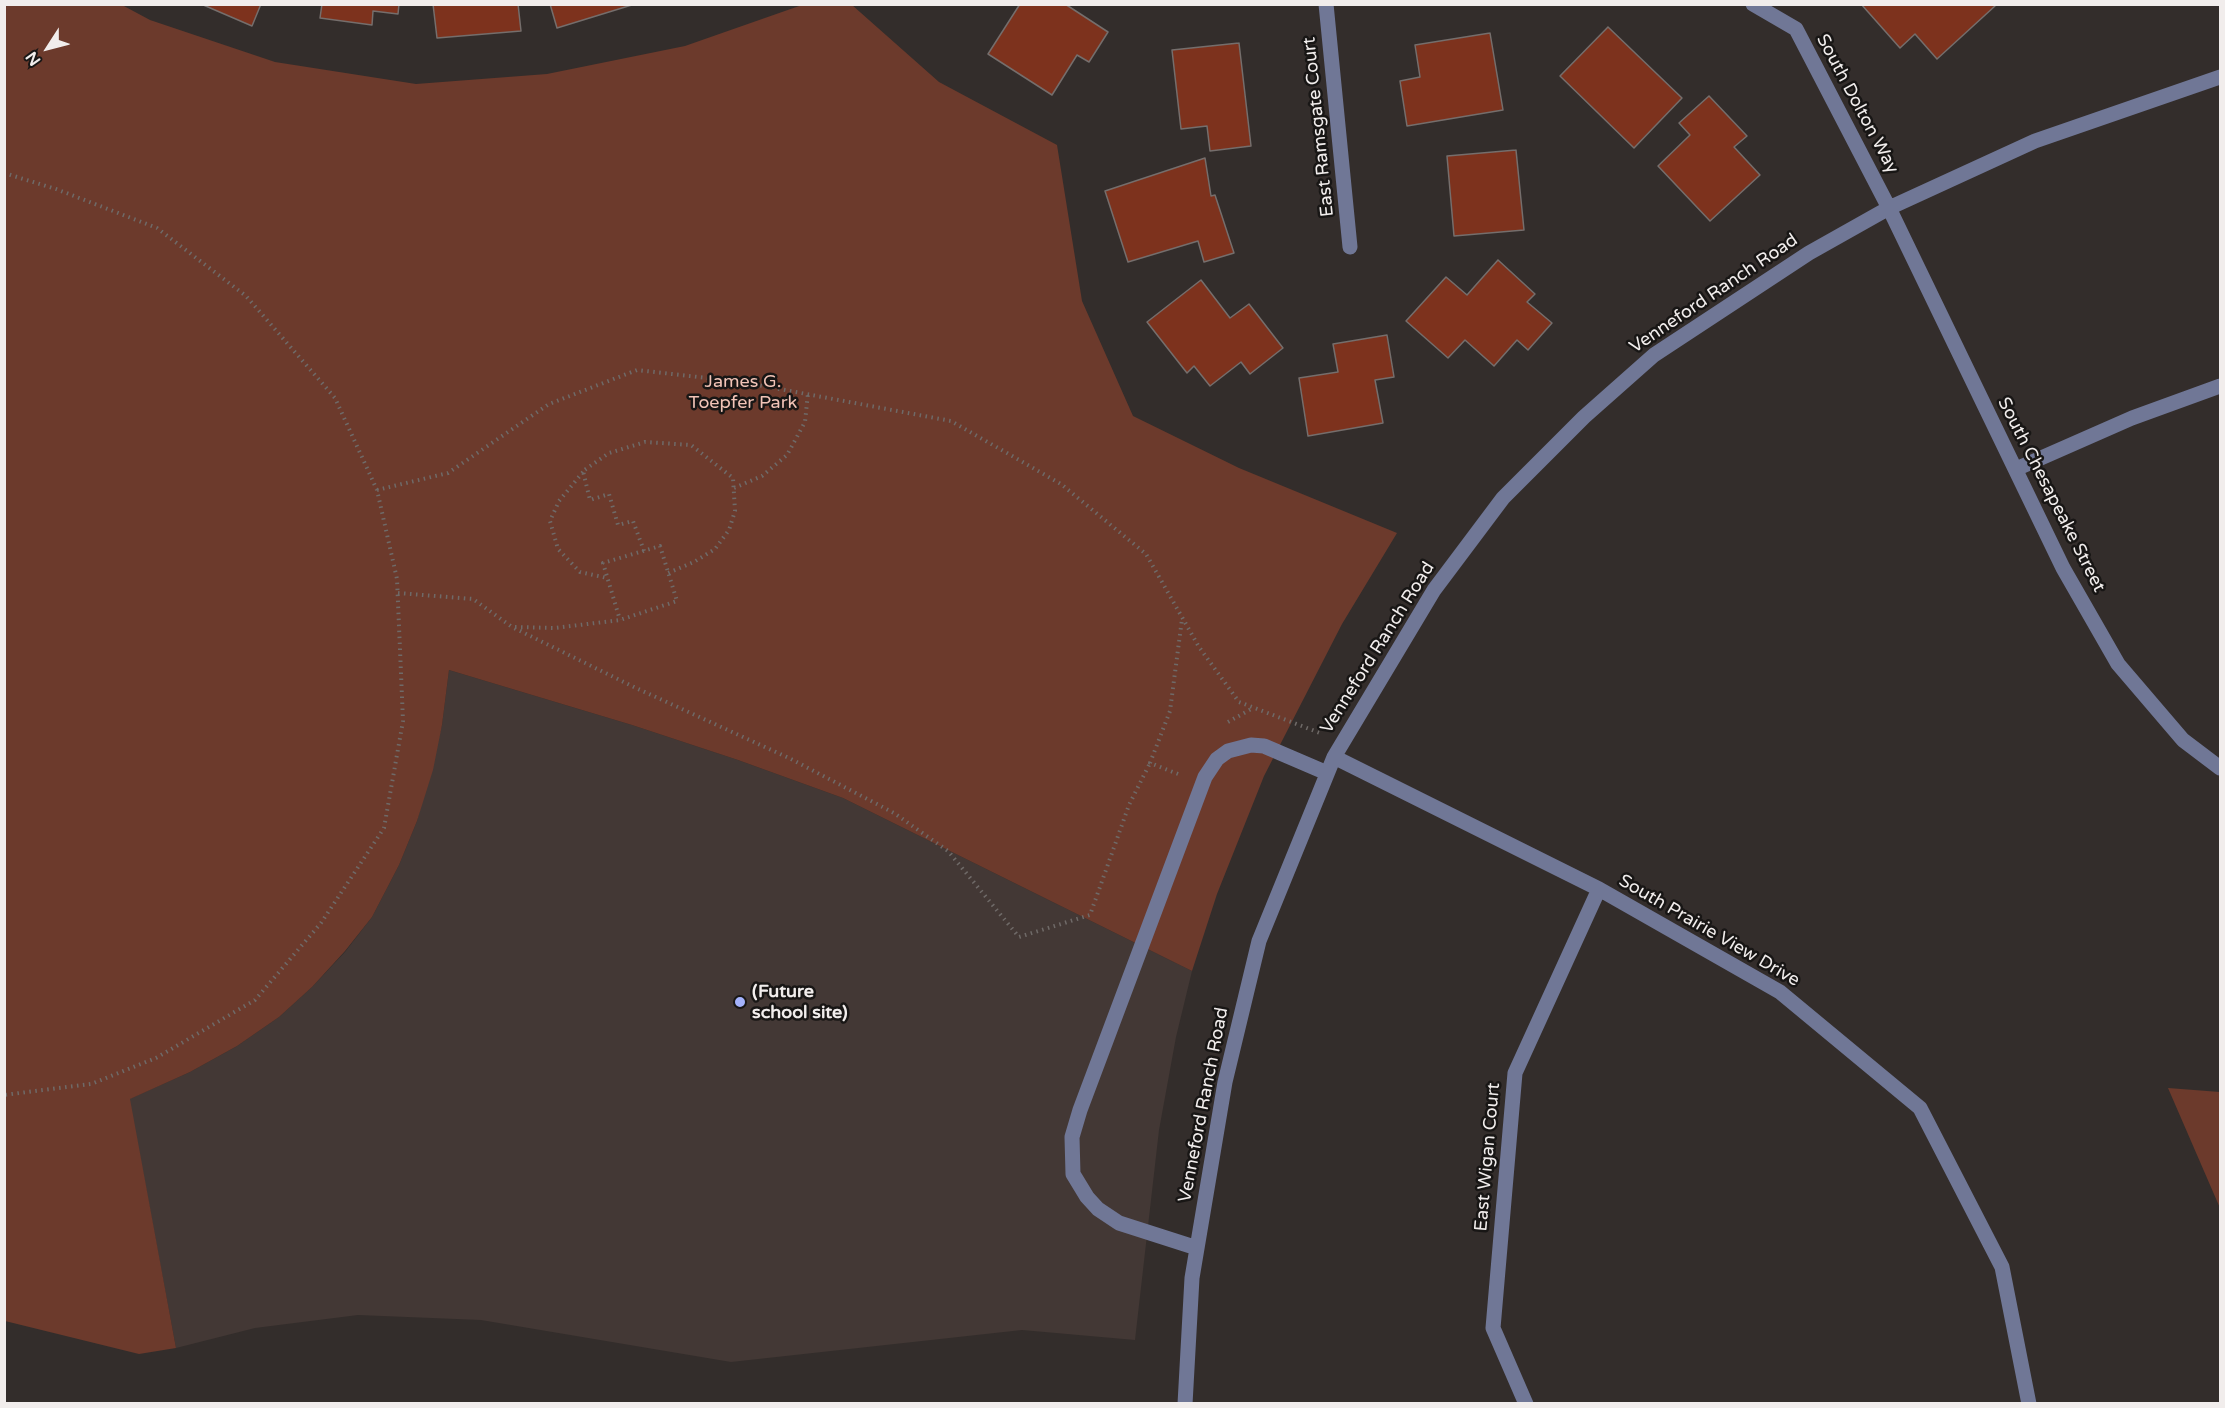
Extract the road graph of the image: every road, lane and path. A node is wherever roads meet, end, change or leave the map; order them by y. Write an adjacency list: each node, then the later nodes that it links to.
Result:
1 (1326, 4): 6 (street, East Ramsgate Court)
2 (1753, 4): 5 (street, South Dolton Way)
3 (2220, 77): 5 (street, Venneford Ranch Road)
4 (4, 173): 12 (path)
5 (1889, 208): 9 (street, South Chesapeake Street); 22 (street, Venneford Ranch Road)
6 (1350, 247)
7 (2220, 386): 9 (street)
8 (808, 393): 11 (path); 12 (path); 17 (path)
9 (2016, 469): 26 (street, South Chesapeake Street)
10 (583, 471): 11 (path); 13 (path); 15 (path)
11 (734, 488): 14 (path)
12 (377, 490): 16 (path)
13 (644, 551): 14 (path); 15 (path)
14 (668, 573): 18 (path)
15 (608, 578): 18 (path)
16 (398, 593): 19 (path); 29 (path)
17 (1182, 617): 20 (path); 24 (path)
18 (620, 620): 19 (path)
19 (512, 627): 24 (path)
20 (1254, 708): 21 (path); 22 (path)
21 (1223, 725)
22 (1343, 742): 23 (street, Venneford Ranch Road)
23 (1334, 757): 27 (street, Venneford Ranch Road); 28 (street, South Prairie View Drive)
24 (1150, 763): 25 (path)
25 (1185, 765)
26 (2220, 768)
27 (1328, 773): 30 (street, Venneford Ranch Road); 30 (street)
28 (1599, 889): 32 (street, East Wigan Court); 33 (street, South Prairie View Drive)
29 (4, 1095)
30 (1197, 1248): 31 (street, Venneford Ranch Road)
31 (1185, 1404)
32 (1526, 1404)
33 (2029, 1404)

